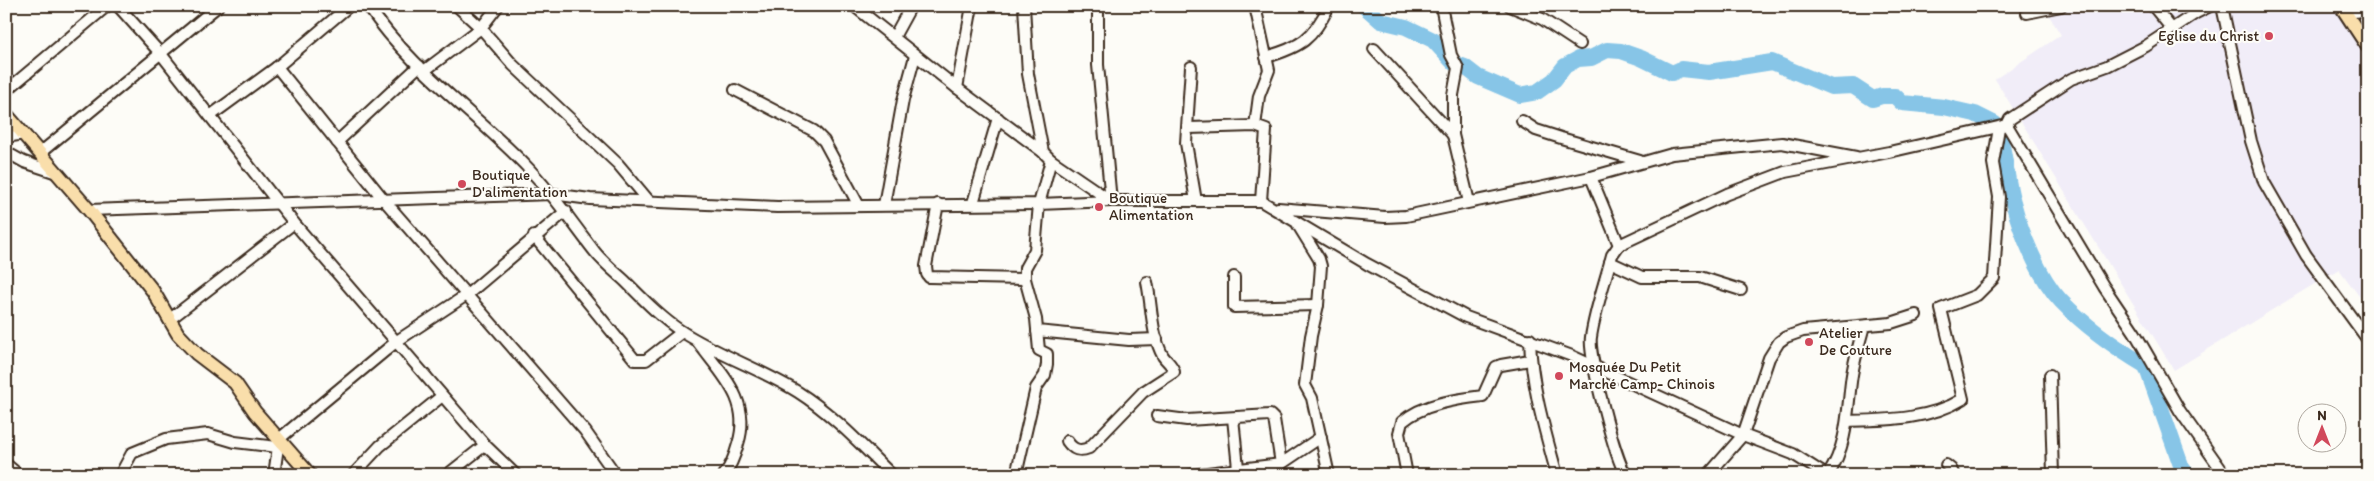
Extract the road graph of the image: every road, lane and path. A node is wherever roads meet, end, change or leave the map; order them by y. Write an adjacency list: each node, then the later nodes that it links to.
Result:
1 (107, 6): 40 (street)
2 (118, 6): 32 (street)
3 (218, 6): 32 (street)
4 (349, 6): 35 (street)
5 (368, 6): 36 (street)
6 (457, 6): 25 (street)
7 (498, 6): 25 (street)
8 (854, 6): 28 (street)
9 (911, 6): 28 (street)
10 (972, 6): 38 (street)
11 (1024, 6): 53 (street)
12 (1098, 6): 63 (street)
13 (1254, 6): 34 (street)
14 (1329, 6): 34 (street)
15 (1441, 6): 49 (street)
16 (1510, 6): 29 (street)
17 (2061, 6): 24 (street)
18 (2153, 6): 26 (street)
19 (2210, 6): 26 (street)
20 (2222, 6): 95 (street)
21 (2341, 6): 30 (main road)
22 (2353, 9): 23 (street); 27 (main road)
23 (2368, 10)
24 (2026, 13)
25 (480, 28): 36 (street); 62 (street)
26 (2172, 29): 46 (street)
27 (2368, 31)
28 (894, 37): 33 (street)
29 (1580, 44)
30 (2368, 47)
31 (1374, 49): 49 (street)
32 (161, 54): 42 (street); 54 (street)
33 (915, 56): 38 (street); 72 (street)
34 (1266, 57): 45 (street)
35 (277, 67): 42 (street); 51 (street)
36 (421, 68): 51 (street); 60 (street)
37 (1192, 68): 47 (street)
38 (957, 88): 43 (street)
39 (736, 90): 69 (street)
40 (6, 91)
41 (6, 114): 48 (main road)
42 (210, 116): 67 (street)
43 (998, 118): 53 (street); 68 (street)
44 (1522, 122): 57 (street)
45 (1255, 126): 47 (street); 65 (street)
46 (2003, 127): 55 (street); 103 (street); 134 (street)
47 (1189, 128): 64 (street)
48 (24, 134): 50 (street); 54 (main road)
49 (1453, 135): 66 (street)
50 (6, 137)
51 (337, 142): 61 (street)
52 (6, 152): 58 (street)
53 (1044, 152): 56 (street)
54 (40, 154): 58 (main road)
55 (1861, 158): 57 (street); 79 (street)
56 (1051, 160): 63 (street); 71 (street)
57 (1640, 162): 59 (street)
58 (57, 173): 74 (main road)
59 (1591, 177): 66 (street); 79 (street)
60 (552, 194): 61 (street); 62 (street); 75 (street)
61 (384, 200): 67 (street); 85 (street)
62 (649, 201): 69 (street)
63 (1111, 201): 64 (street); 71 (street)
64 (1196, 201): 65 (street)
65 (1262, 201): 73 (street)
66 (1469, 202): 73 (street)
67 (279, 203): 74 (street); 77 (street)
68 (973, 203): 70 (street); 71 (street)
69 (858, 204): 72 (street)
70 (938, 204): 72 (street); 82 (street)
71 (1039, 204): 82 (street)
72 (884, 205)
73 (1277, 208): 76 (street)
74 (89, 210): 88 (main road)
75 (566, 211): 78 (street); 91 (street)
76 (1296, 222): 86 (street); 94 (street)
77 (294, 223): 88 (street); 96 (street)
78 (534, 236): 85 (street); 91 (street)
79 (1618, 245): 80 (street)
80 (1610, 262): 84 (street); 98 (street)
81 (1234, 277): 86 (street)
82 (1024, 279): 90 (street)
83 (1147, 282): 93 (street)
84 (1741, 290)
85 (468, 294): 96 (street); 120 (street)
86 (1318, 305): 105 (street)
87 (1916, 315): 89 (street)
88 (169, 320): 106 (main road)
89 (1864, 326): 103 (street); 104 (street)
90 (1037, 330): 93 (street); 123 (street)
91 (682, 332): 92 (street)
92 (694, 337): 121 (street); 122 (street)
93 (1157, 339): 107 (street)
94 (1530, 339): 97 (street); 98 (street)
95 (2368, 340)
96 (397, 341): 100 (street); 106 (street)
97 (1530, 360): 127 (street); 128 (street)
98 (1596, 367): 104 (street); 129 (street)
99 (2050, 375): 133 (street)
100 (442, 396): 108 (street); 117 (street)
101 (1157, 416): 102 (street)
102 (1233, 418): 110 (street); 112 (street)
103 (1847, 421): 131 (street)
104 (1743, 435): 130 (street); 131 (street)
105 (1321, 437): 110 (street); 126 (street)
106 (279, 439): 114 (street); 115 (street); 116 (main road)
107 (1067, 442)
108 (484, 445): 118 (street); 119 (street)
109 (6, 464): 113 (street)
110 (1281, 464): 112 (street); 125 (street)
111 (1946, 465): 132 (street)
112 (1238, 468): 124 (street)
113 (19, 475)
114 (120, 475)
115 (274, 475)
116 (310, 475)
117 (353, 475)
118 (447, 475)
119 (516, 475)
120 (616, 475)
121 (724, 475)
122 (892, 475)
123 (1016, 475)
124 (1191, 475)
125 (1277, 475)
126 (1329, 475)
127 (1407, 475)
128 (1557, 475)
129 (1626, 475)
130 (1708, 475)
131 (1827, 475)
132 (1954, 475)
133 (2053, 475)
134 (2225, 475)

